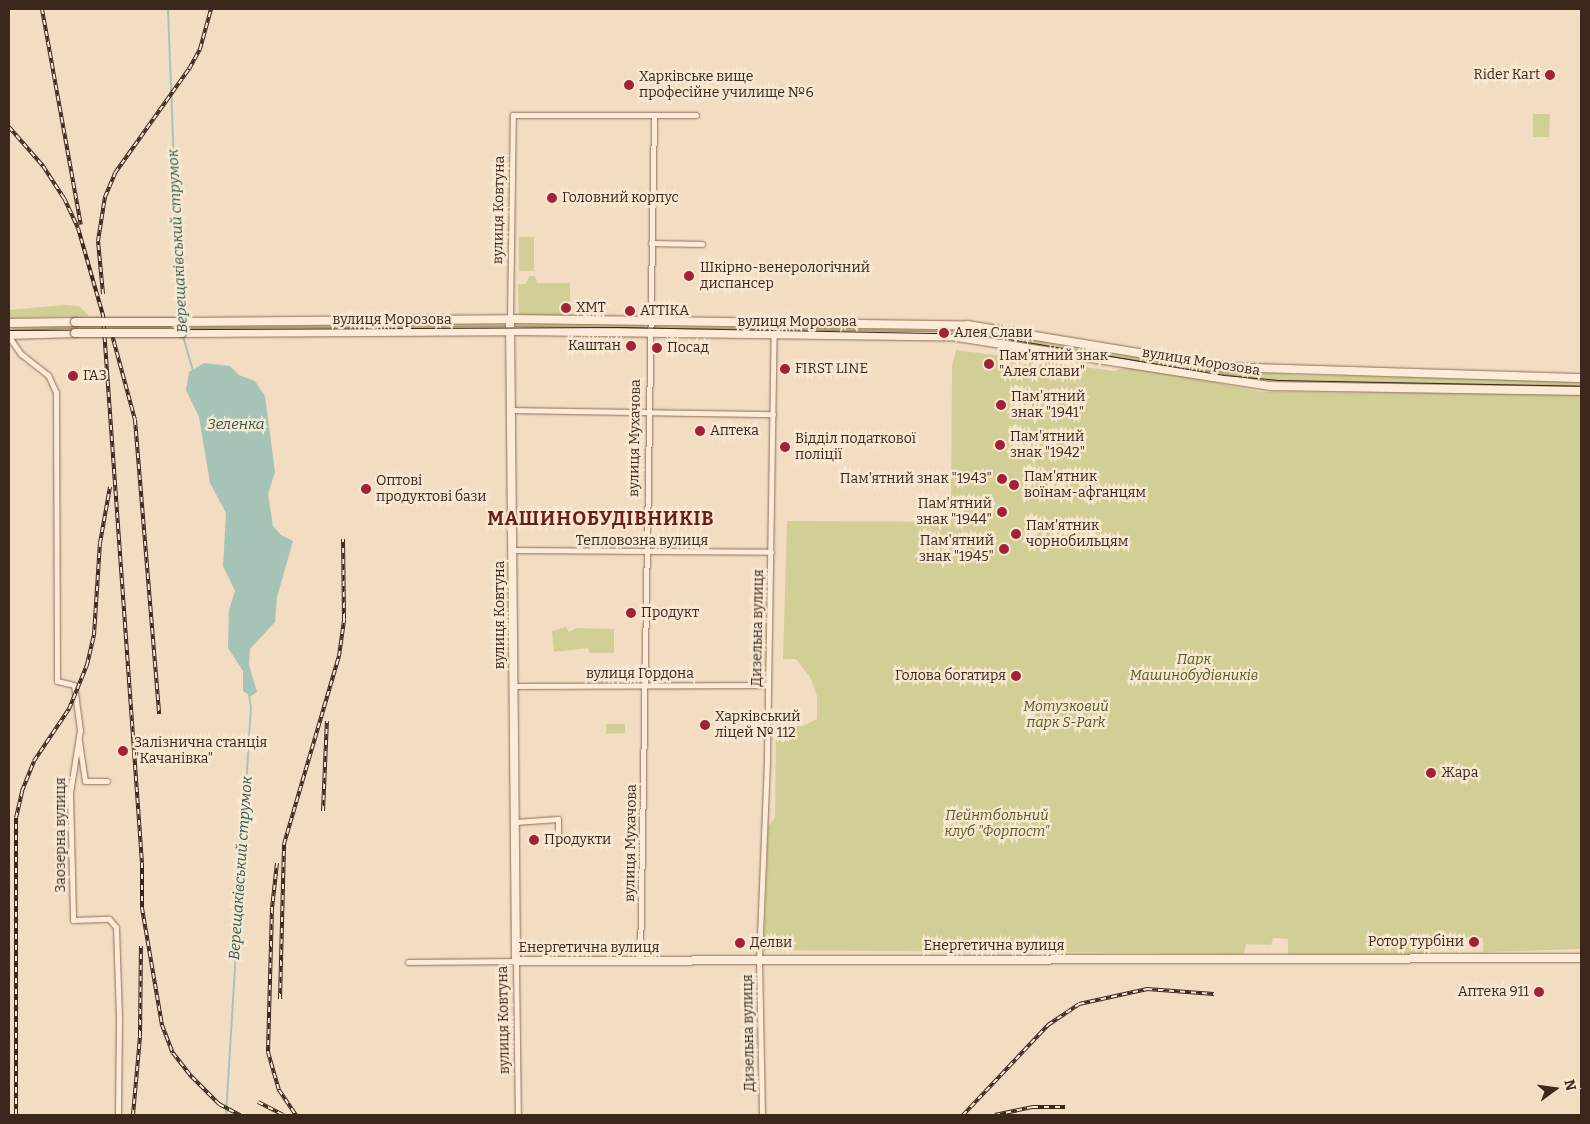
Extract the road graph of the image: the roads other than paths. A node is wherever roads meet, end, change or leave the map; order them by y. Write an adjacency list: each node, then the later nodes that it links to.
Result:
1 (696, 116): 2 (street)
2 (654, 117): 3 (street, вулиця Мухачова); 5 (street, вулиця Ковтуна)
3 (651, 243): 4 (street); 6 (street, вулиця Мухачова)
4 (702, 244)
5 (510, 319): 6 (main road, вулиця Морозова); 8 (main road, вулиця Морозова, bridge); 9 (main road, вулиця Ковтуна)
6 (649, 321): 7 (main road, вулиця Морозова); 10 (street, вулиця Мухачова)
7 (774, 321): 11 (street, Дизельна вулиця); 13 (main road, вулиця Морозова)
8 (9, 323)
9 (510, 331): 10 (main road, вулиця Морозова); 12 (main road, вулиця Морозова, bridge); 15 (main road, вулиця Ковтуна)
10 (648, 333): 11 (main road, вулиця Морозова); 16 (street, вулиця Мухачова)
11 (774, 335): 14 (main road, вулиця Морозова); 17 (street, Дизельна вулиця)
12 (9, 336): 24 (street, Заозерна вулиця)
13 (1581, 378)
14 (1581, 391)
15 (511, 410): 16 (street); 18 (main road, вулиця Ковтуна)
16 (647, 413): 17 (street); 20 (street, вулиця Мухачова)
17 (773, 414): 19 (street, Дизельна вулиця)
18 (513, 550): 20 (street, Тепловозна вулиця); 22 (main road, вулиця Ковтуна)
19 (771, 552): 20 (street, Тепловозна вулиця); 21 (street, Дизельна вулиця)
20 (645, 553): 23 (street, вулиця Мухачова)
21 (768, 685): 23 (street, вулиця Гордона); 30 (street, Дизельна вулиця)
22 (513, 686): 23 (street, вулиця Гордона); 26 (main road, вулиця Ковтуна)
23 (643, 686): 29 (street, вулиця Мухачова)
24 (78, 738): 25 (street); 33 (street, Заозерна вулиця)
25 (107, 781)
26 (515, 822): 27 (street); 31 (main road, вулиця Ковтуна)
27 (558, 836)
28 (1581, 958): 30 (main road, Енергетична вулиця)
29 (640, 960): 30 (main road, Енергетична вулиця); 31 (main road, Енергетична вулиця)
30 (759, 960): 35 (street, Дизельна вулиця)
31 (516, 961): 32 (street, Енергетична вулиця); 34 (street, вулиця Ковтуна)
32 (408, 962)
33 (118, 1115)
34 (518, 1115)
35 (762, 1115)

